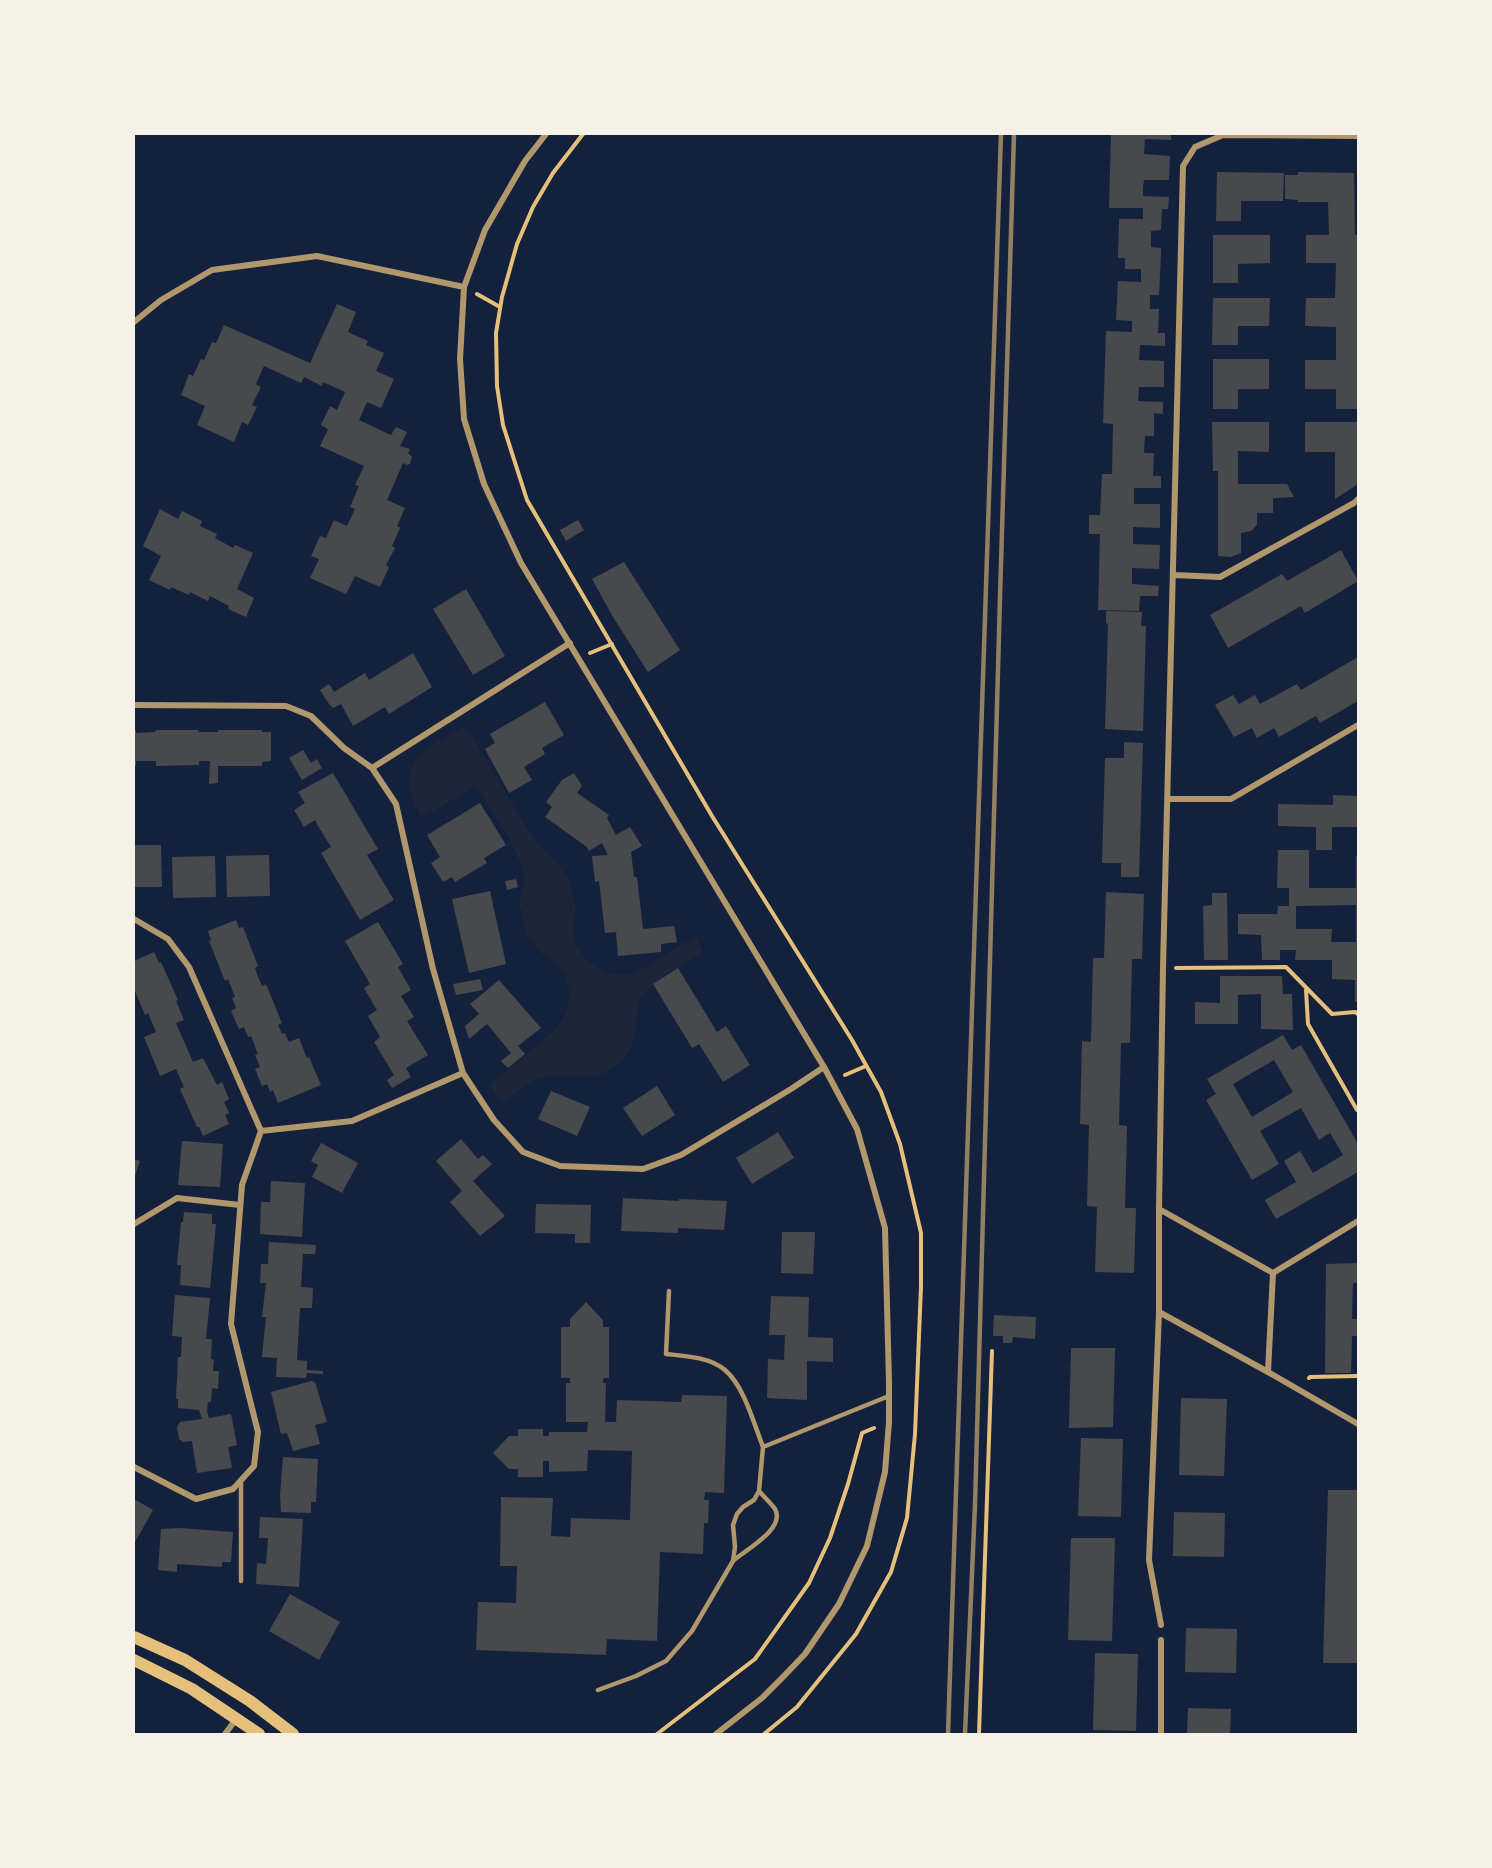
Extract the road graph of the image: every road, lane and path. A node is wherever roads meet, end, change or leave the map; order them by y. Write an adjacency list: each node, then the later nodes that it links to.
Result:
1 (546, 134): 3 (street)
2 (1359, 136): 7 (street)
3 (464, 288): 4 (path); 5 (street); 8 (street)
4 (500, 307)
5 (134, 322)
6 (1359, 500): 7 (street)
7 (1174, 575): 14 (street)
8 (570, 643): 10 (street); 13 (street)
9 (612, 644): 10 (path)
10 (579, 658): 20 (street)
11 (134, 705): 13 (street)
12 (1359, 725): 14 (street)
13 (372, 768): 21 (street)
14 (1168, 799): 16 (street)
15 (134, 919): 24 (street)
16 (1163, 968): 17 (path); 26 (street)
17 (1306, 989): 18 (path); 23 (path)
18 (1359, 1014)
19 (866, 1066): 22 (path)
20 (824, 1067): 21 (street); 22 (street)
21 (463, 1073): 24 (street)
22 (831, 1081): 36 (street)
23 (1357, 1110)
24 (261, 1131): 25 (street)
25 (240, 1205): 28 (street); 41 (street)
26 (1159, 1209): 29 (street); 31 (street)
27 (1359, 1221): 29 (street)
28 (134, 1224)
29 (1272, 1272): 33 (street)
30 (669, 1291): 39 (lane)
31 (1159, 1312): 33 (street); 45 (street)
32 (993, 1352): 56 (path)
33 (1268, 1372): 35 (street)
34 (1359, 1376): 35 (path)
35 (1300, 1391): 38 (street)
36 (889, 1396): 37 (street); 39 (lane)
37 (889, 1422): 54 (path); 55 (street)
38 (1359, 1424)
39 (763, 1447): 42 (lane)
40 (134, 1467): 41 (street)
41 (241, 1481): 44 (lane)
42 (759, 1491): 43 (lane); 43 (lane)
43 (733, 1561): 49 (lane)
44 (241, 1581)
45 (1161, 1626)
46 (134, 1637): 53 (main road)
47 (1161, 1640): 57 (street)
48 (134, 1660): 50 (main road)
49 (598, 1690)
50 (237, 1718): 51 (street); 52 (main road)
51 (225, 1734)
52 (259, 1734)
53 (293, 1734)
54 (657, 1734)
55 (716, 1734)
56 (978, 1734)
57 (1161, 1734)

